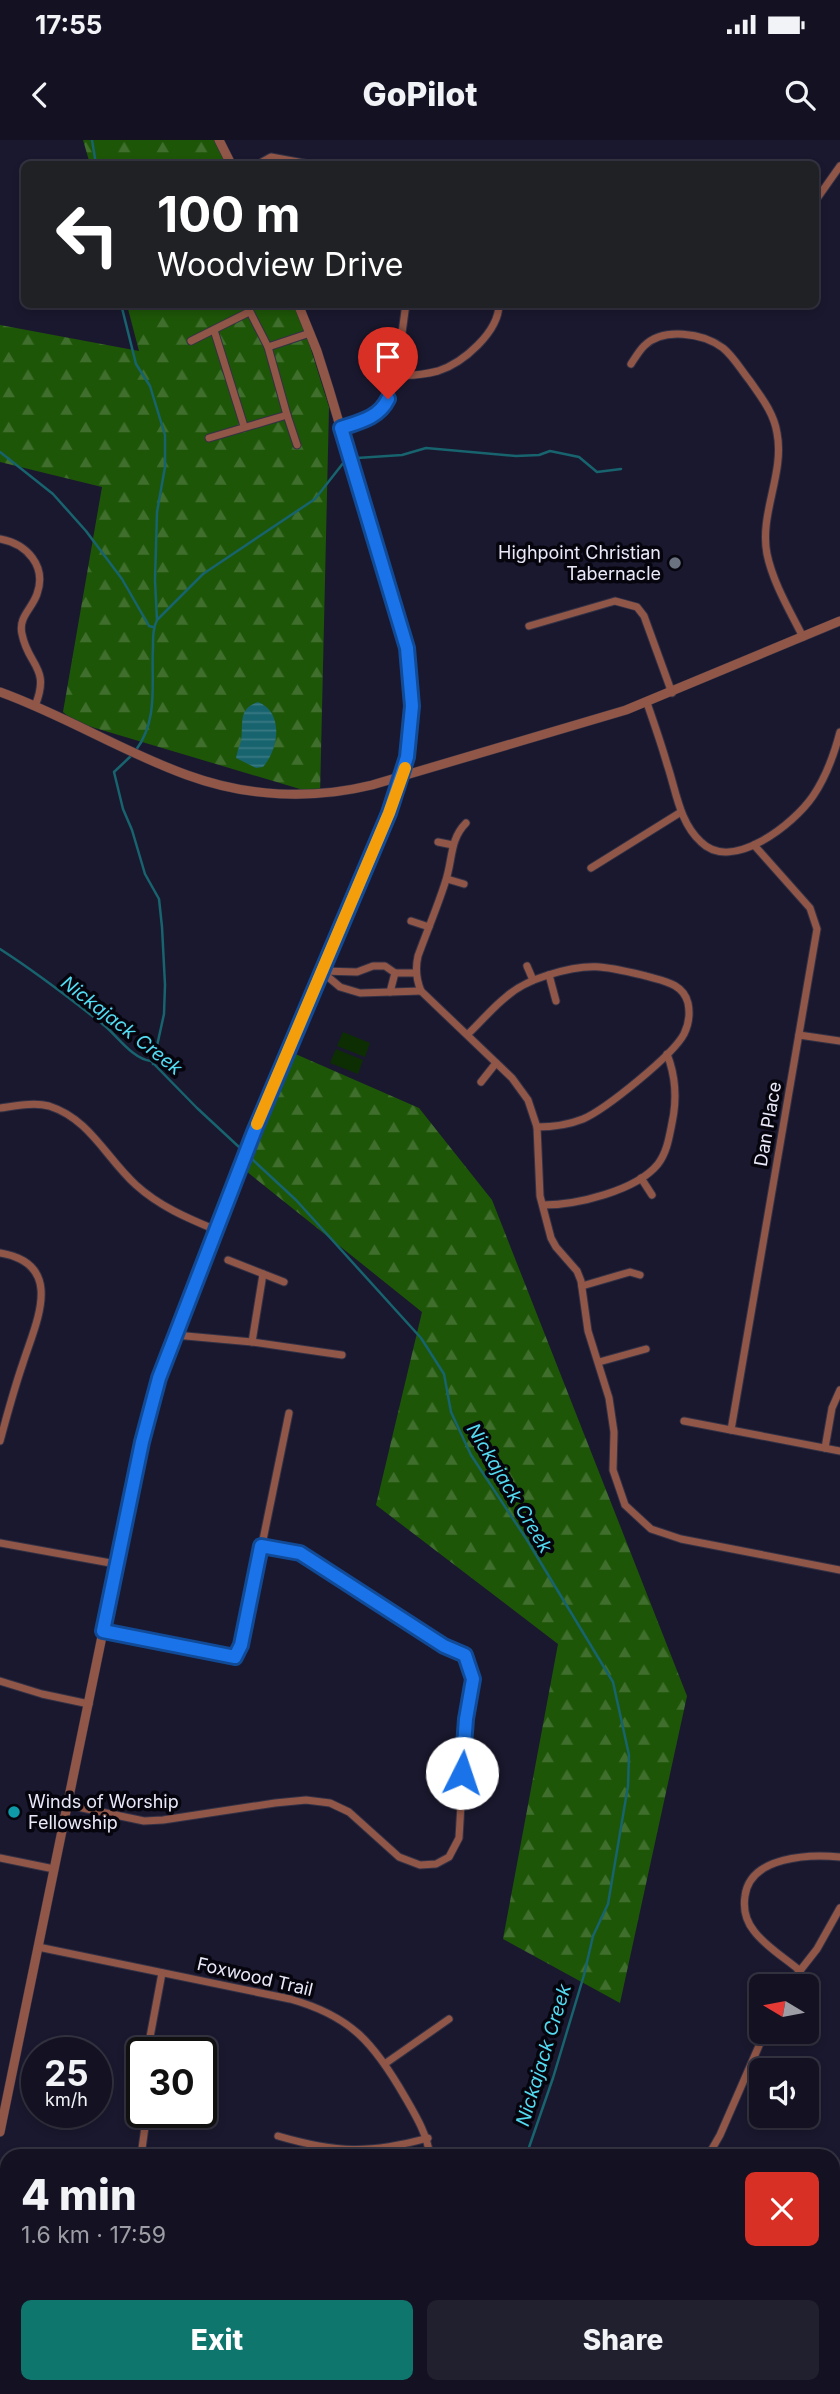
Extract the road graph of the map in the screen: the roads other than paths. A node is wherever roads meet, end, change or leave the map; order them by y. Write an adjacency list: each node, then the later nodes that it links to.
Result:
1 (219, 140): 2 (street)
2 (230, 161)
3 (264, 161): 4 (street)
4 (293, 161)
5 (840, 166): 6 (street)
6 (819, 196)
7 (247, 308): 11 (street); 14 (street)
8 (300, 308): 12 (street)
9 (405, 308): 16 (street)
10 (499, 308): 16 (street)
11 (215, 330): 13 (street); 18 (street)
12 (310, 333): 14 (street); 19 (street)
13 (191, 341)
14 (268, 347): 17 (street)
15 (631, 364): 25 (street)
16 (394, 375): 19 (street)
17 (287, 415): 18 (street); 21 (street)
18 (244, 426): 20 (street)
19 (341, 428): 31 (street)
20 (209, 438)
21 (297, 445)
22 (0, 539): 29 (street)
23 (840, 621): 25 (street)
24 (529, 626): 27 (street)
25 (803, 637): 27 (street)
26 (0, 692): 29 (street)
27 (672, 693): 28 (street)
28 (647, 703): 31 (street); 32 (street)
29 (34, 706): 31 (street)
30 (840, 732): 36 (street)
31 (402, 776): 43 (street)
32 (681, 813): 36 (street); 37 (street)
33 (467, 823): 35 (street)
34 (438, 842): 35 (street)
35 (453, 845): 38 (street)
36 (754, 845): 52 (street, Dan Place)
37 (591, 868)
38 (447, 879): 39 (street); 41 (street)
39 (464, 884)
40 (411, 921): 41 (street)
41 (429, 927): 45 (street)
42 (527, 966): 47 (street)
43 (321, 971): 44 (street); 49 (street); 59 (street)
44 (395, 973): 45 (street); 49 (street)
45 (416, 973): 48 (street)
46 (550, 975): 47 (street); 50 (street); 54 (street)
47 (533, 980): 51 (street)
48 (421, 991): 49 (street); 51 (street)
49 (390, 992)
50 (556, 1001)
51 (468, 1034): 55 (street)
52 (799, 1035): 53 (street); 79 (street, Dan Place)
53 (840, 1041)
54 (667, 1054): 58 (street); 60 (street)
55 (496, 1063): 56 (street); 58 (street)
56 (481, 1082)
57 (0, 1108): 64 (street)
58 (537, 1127): 63 (street)
59 (254, 1132): 61 (street)
60 (641, 1178): 62 (street); 63 (street)
61 (234, 1182): 64 (street)
62 (652, 1195)
63 (543, 1205): 70 (street)
64 (216, 1230): 71 (street)
65 (0, 1253): 80 (street)
66 (228, 1260): 67 (street)
67 (263, 1274): 69 (street); 72 (street)
68 (640, 1275): 70 (street)
69 (284, 1282)
70 (582, 1286): 75 (street)
71 (175, 1335): 72 (street); 85 (street)
72 (252, 1342): 74 (street)
73 (646, 1349): 75 (street)
74 (342, 1355)
75 (599, 1362): 86 (street)
76 (840, 1390): 81 (street)
77 (289, 1413): 84 (street)
78 (684, 1421): 79 (street)
79 (731, 1430): 81 (street)
80 (0, 1441)
81 (825, 1448): 82 (street)
82 (840, 1451)
83 (0, 1543): 85 (street)
84 (261, 1546): 87 (street); 90 (street)
85 (116, 1564): 87 (street)
86 (840, 1570)
87 (103, 1631): 89 (street)
88 (0, 1681): 89 (street)
89 (89, 1704): 90 (street)
90 (68, 1805): 93 (street)
91 (840, 1857): 96 (street)
92 (0, 1858): 93 (street)
93 (54, 1869): 95 (street)
94 (840, 1908): 96 (street)
95 (38, 1947): 97 (street, Foxwood Trail); 104 (street)
96 (800, 1970): 98 (street)
97 (162, 1973): 100 (street); 102 (street, Foxwood Trail)
98 (797, 1974)
99 (449, 2019): 102 (street)
100 (150, 2037)
101 (760, 2044): 111 (street)
102 (386, 2063): 106 (street, Foxwood Trail)
103 (145, 2128): 107 (street)
104 (0, 2132)
105 (278, 2136): 108 (street)
106 (428, 2138): 109 (street); 110 (street, Foxwood Trail)
107 (142, 2149)
108 (337, 2149)
109 (374, 2149)
110 (429, 2149)
111 (712, 2149)

